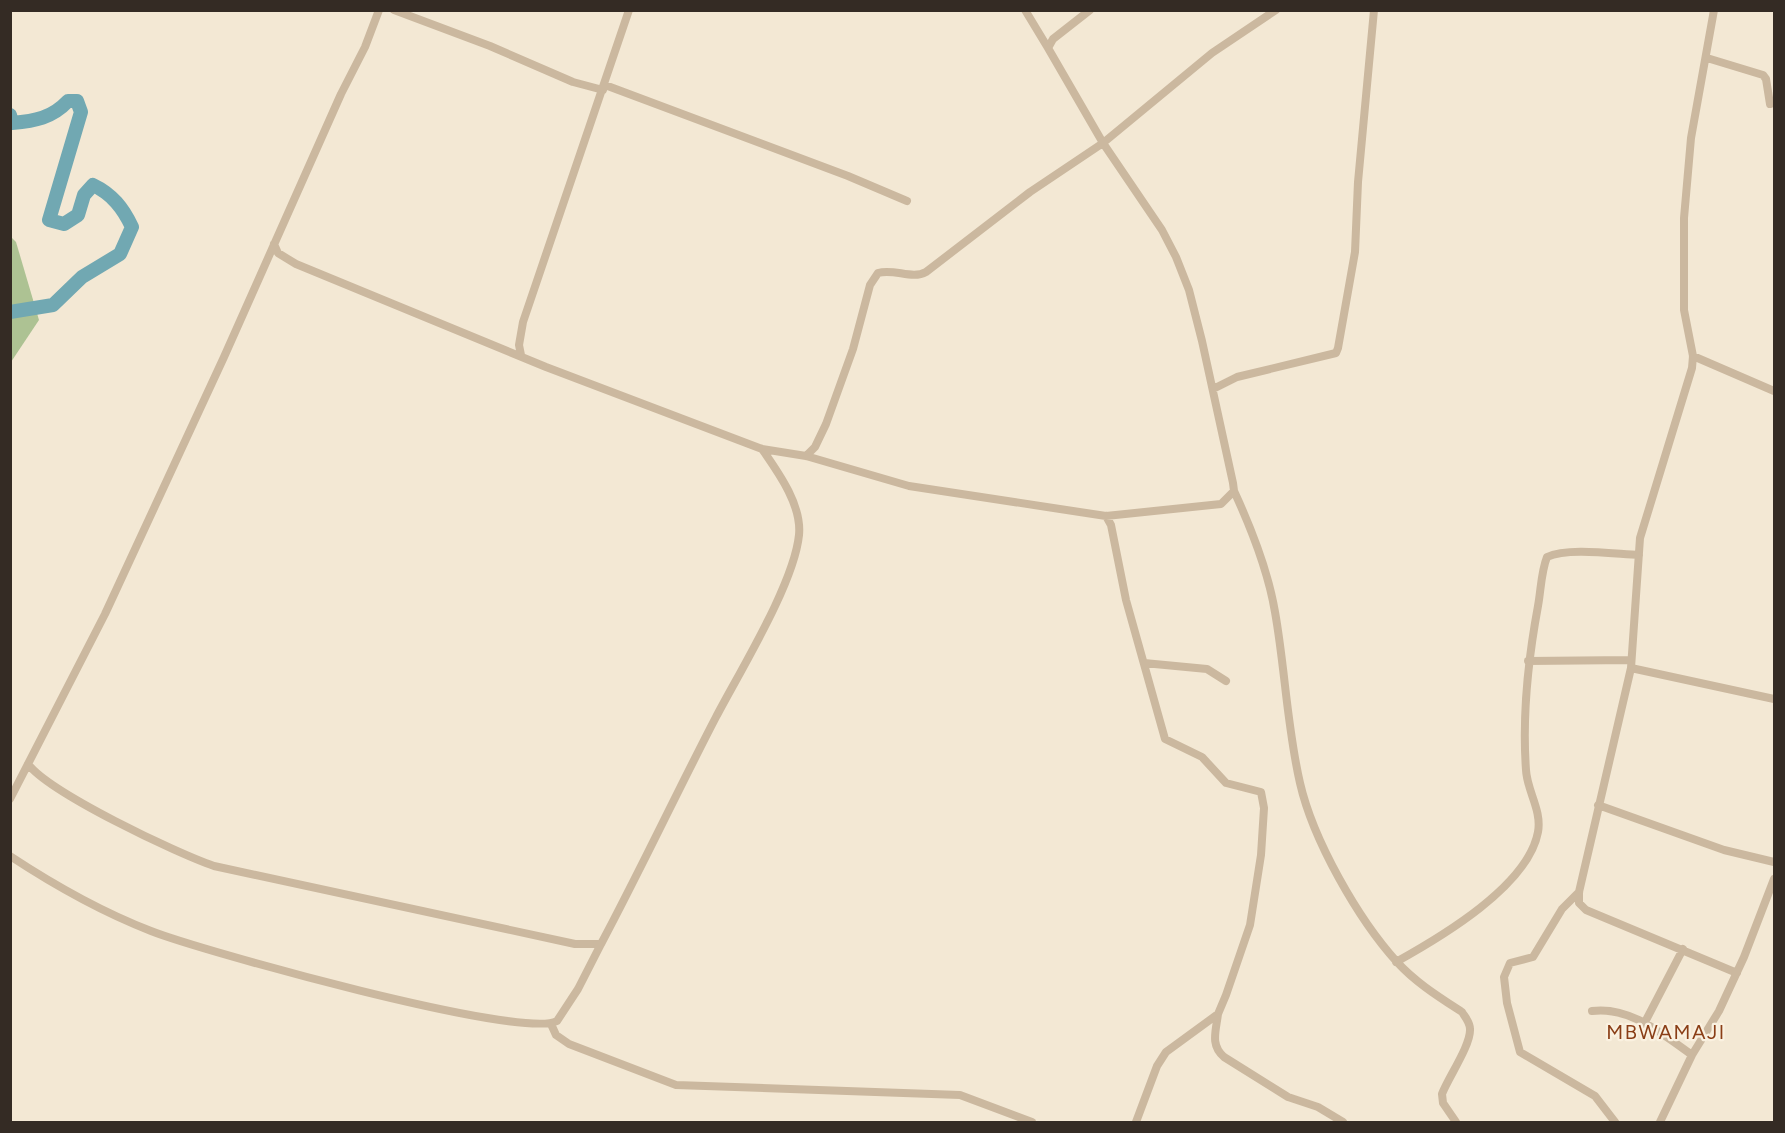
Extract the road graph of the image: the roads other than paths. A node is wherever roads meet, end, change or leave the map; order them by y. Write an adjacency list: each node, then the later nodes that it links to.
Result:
1 (379, 10): 15 (street)
2 (394, 10): 11 (street)
3 (629, 10): 11 (street)
4 (1024, 10): 9 (street)
5 (1090, 10): 9 (street)
6 (1276, 10): 13 (street)
7 (1374, 10): 18 (street)
8 (1714, 10): 10 (street)
9 (1048, 48): 13 (street)
10 (1707, 58): 12 (street); 17 (street)
11 (604, 87): 14 (street); 16 (street)
12 (1770, 104)
13 (1103, 143): 18 (street); 21 (street)
14 (907, 201)
15 (274, 244): 16 (street); 30 (street)
16 (521, 355): 20 (street)
17 (1693, 356): 19 (street); 24 (street)
18 (1213, 389): 22 (street)
19 (1774, 391)
20 (762, 449): 21 (street); 37 (street)
21 (806, 456): 23 (street)
22 (1234, 491): 23 (street); 39 (street)
23 (1107, 516): 26 (street)
24 (1639, 555): 25 (street); 27 (street)
25 (1528, 661): 27 (street); 39 (street)
26 (1144, 663): 28 (street); 42 (street)
27 (1631, 664): 29 (street); 32 (street)
28 (1226, 681)
29 (1774, 699)
30 (28, 764): 31 (street); 37 (street)
31 (10, 799)
32 (1598, 805): 34 (street); 36 (street)
33 (10, 856): 43 (street)
34 (1774, 862)
35 (1774, 879): 40 (street)
36 (1579, 892): 38 (street); 50 (street)
37 (601, 945): 43 (street)
38 (1683, 950): 40 (street); 44 (street)
39 (1396, 962): 49 (street)
40 (1737, 974): 45 (street)
41 (1592, 1011): 44 (street)
42 (1218, 1014): 47 (street); 48 (street)
43 (551, 1024): 46 (street)
44 (1644, 1024): 45 (street)
45 (1692, 1055): 51 (street)
46 (1032, 1122)
47 (1136, 1122)
48 (1343, 1122)
49 (1456, 1122)
50 (1615, 1122)
51 (1660, 1122)

